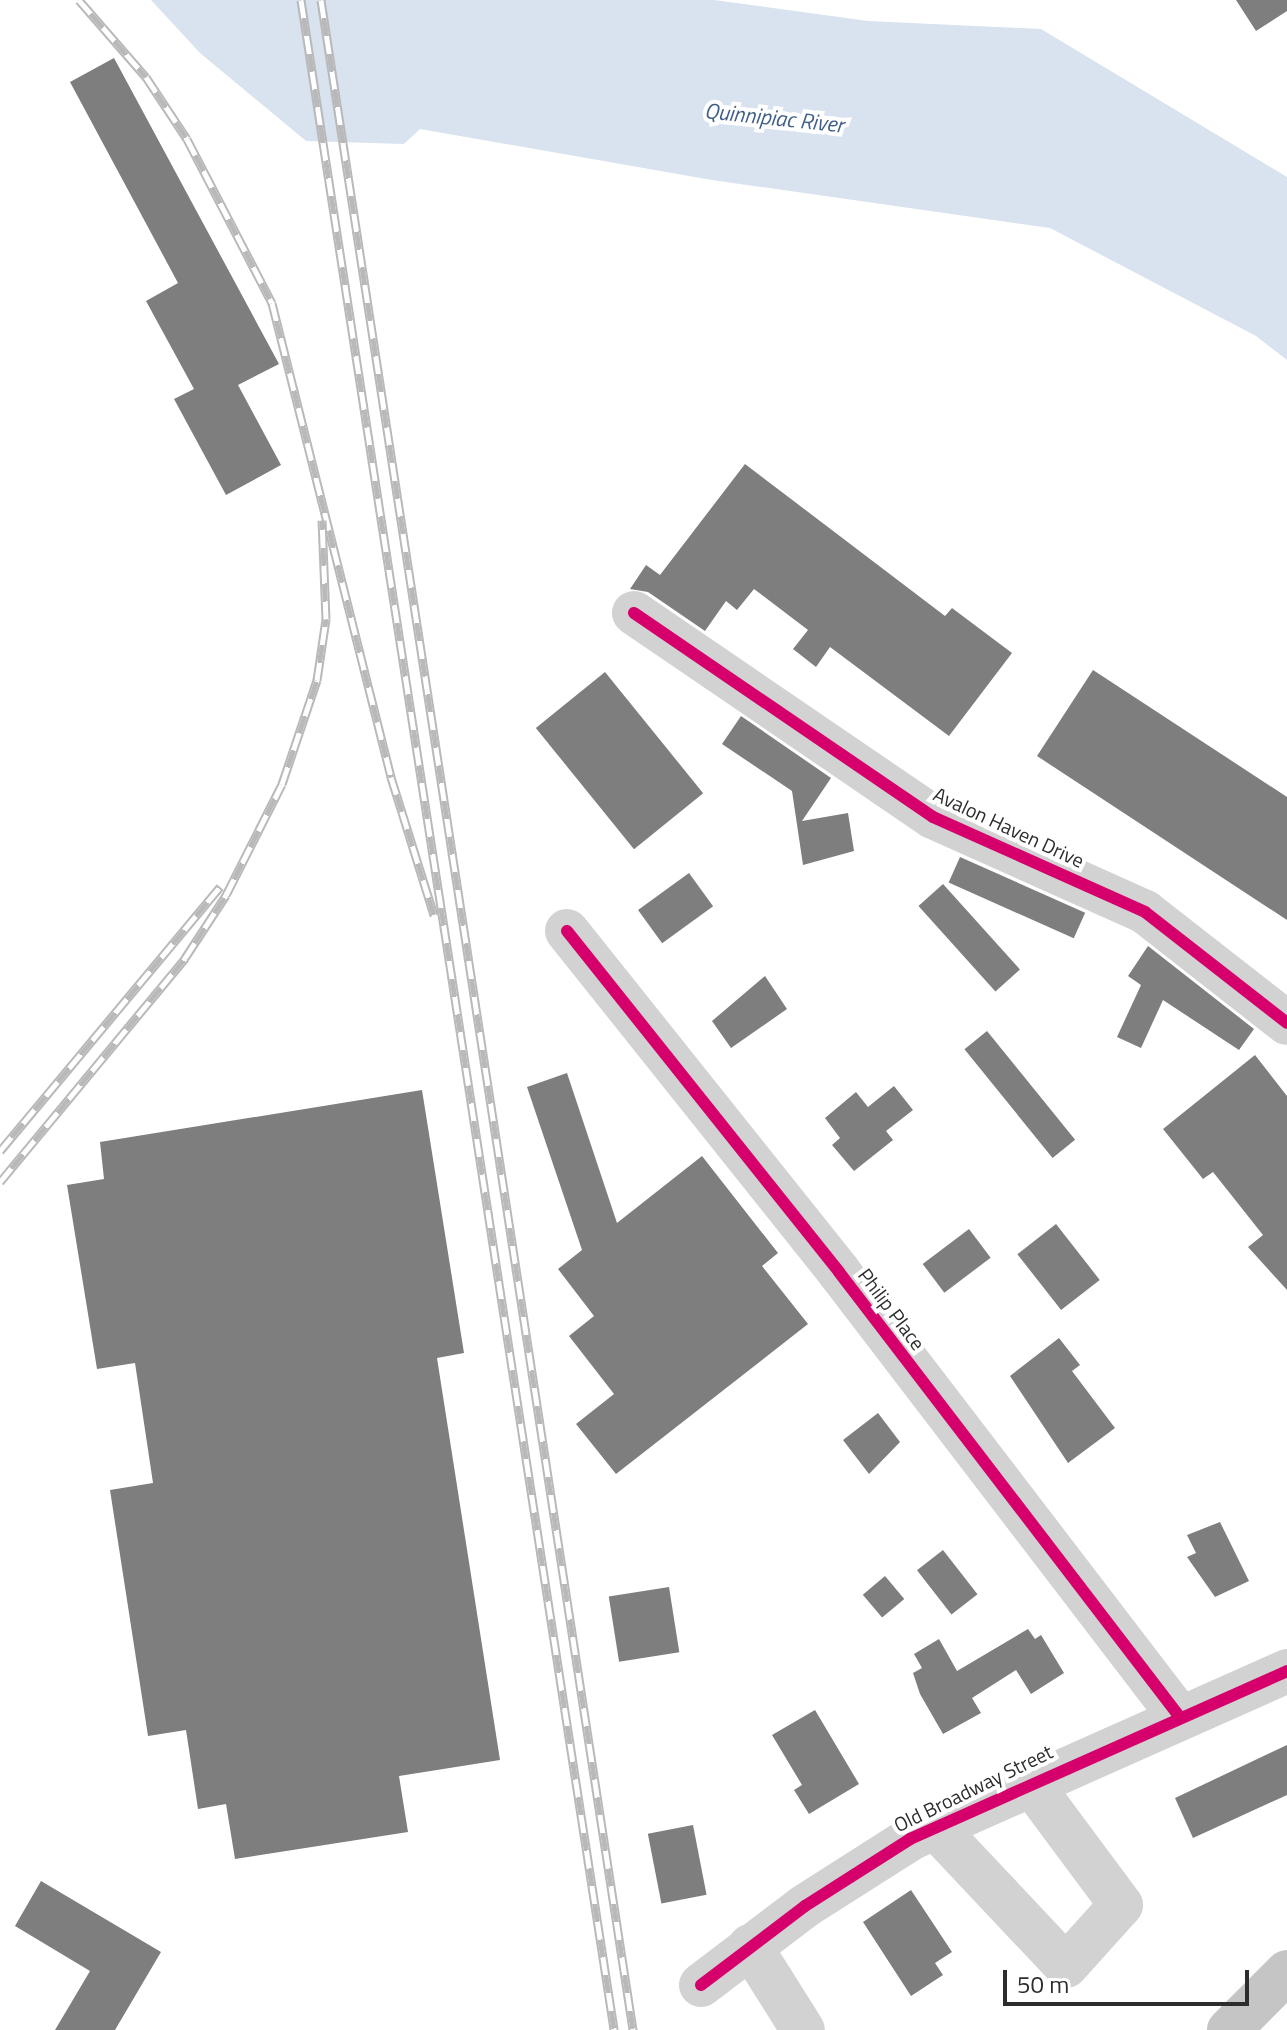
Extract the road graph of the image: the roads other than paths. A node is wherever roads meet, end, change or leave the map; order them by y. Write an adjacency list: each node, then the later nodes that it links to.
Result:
1 (634, 613): 3 (street, Avalon Haven Drive)
2 (567, 931): 5 (street, Philip Place)
3 (1287, 1023)
4 (1287, 1671): 5 (street, Old Broadway Street)
5 (1179, 1716): 6 (street, Old Broadway Street)
6 (1029, 1781): 7 (street, Old Broadway Street); 7 (street)
7 (934, 1826): 8 (street, Old Broadway Street)
8 (750, 1946): 10 (street, Old Broadway Street); 11 (street)
9 (1287, 1972): 12 (main road)
10 (701, 1985)
11 (803, 2030)
12 (1229, 2030)

